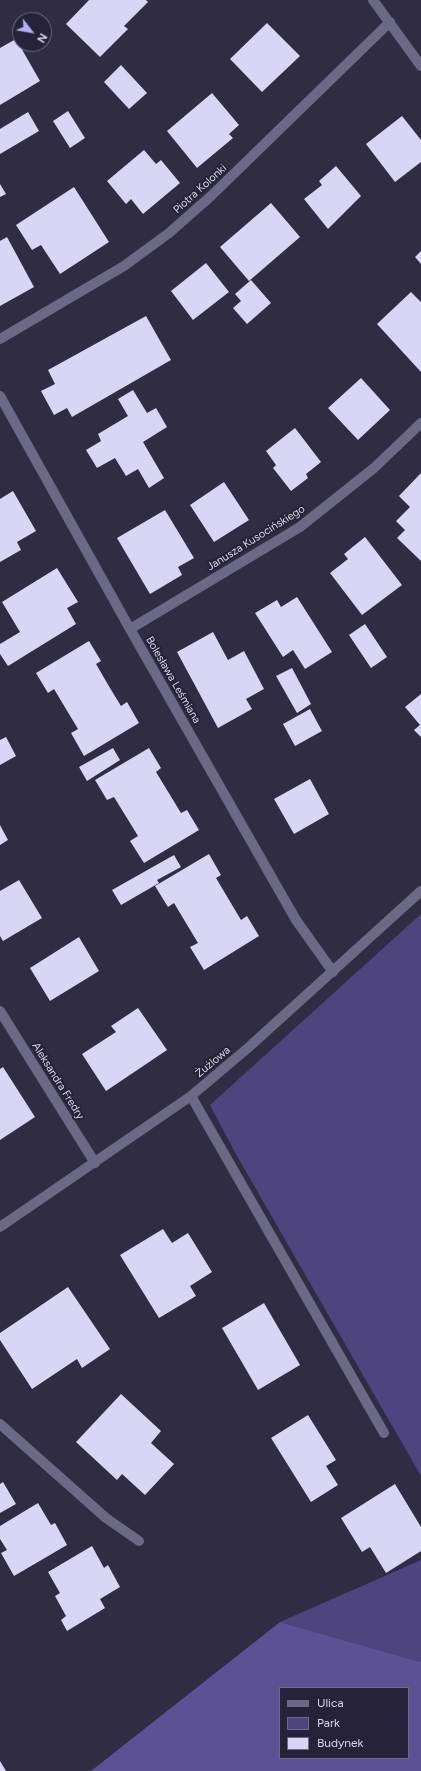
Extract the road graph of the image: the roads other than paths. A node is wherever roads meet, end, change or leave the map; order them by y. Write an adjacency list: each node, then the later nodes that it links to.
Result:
1 (373, 0): 2 (street)
2 (390, 22): 3 (street); 4 (street, Piotra Kolonki)
3 (421, 66)
4 (0, 339)
5 (0, 396): 7 (street, Bolesława Leśmiana)
6 (421, 423): 7 (street, Janusza Kusocińskiego)
7 (130, 629): 9 (street, Bolesława Leśmiana)
8 (421, 891): 9 (street, Żużlowa)
9 (333, 972): 11 (street, Żużlowa)
10 (0, 1012): 12 (street, Aleksandra Fredry)
11 (190, 1096): 12 (street, Żużlowa); 15 (street)
12 (95, 1163): 13 (street, Żużlowa)
13 (0, 1227)
14 (0, 1424): 16 (street)
15 (384, 1434)
16 (139, 1541)

